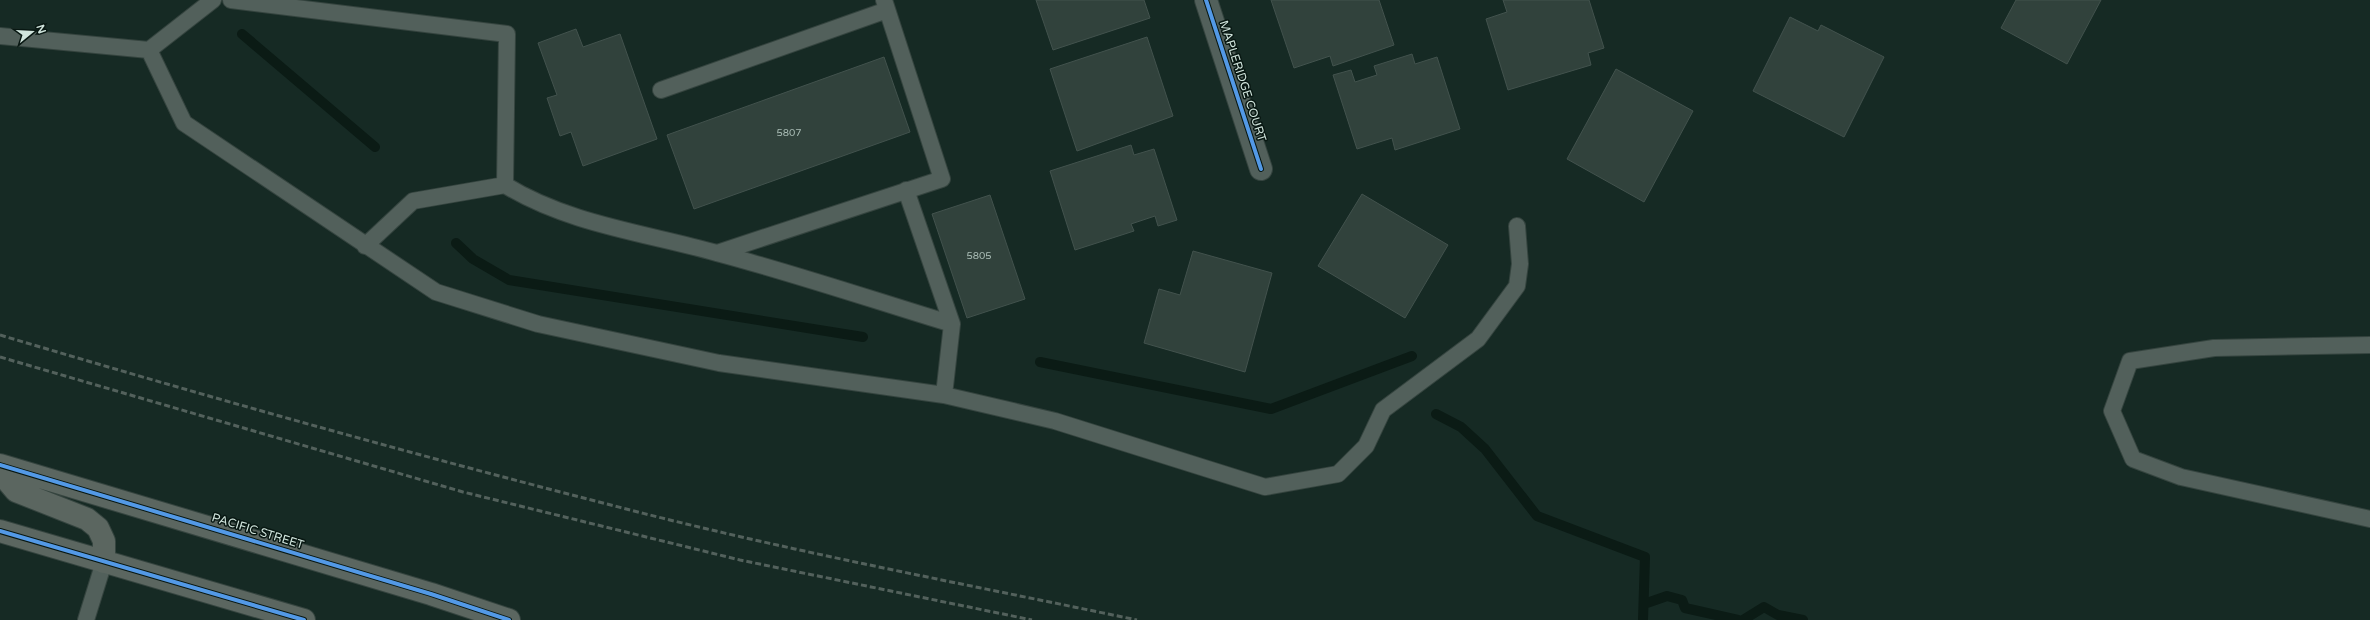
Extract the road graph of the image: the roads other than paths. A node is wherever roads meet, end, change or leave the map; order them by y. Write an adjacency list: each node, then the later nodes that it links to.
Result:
1 (213, 0): 6 (lane)
2 (231, 0): 9 (lane)
3 (1206, 0): 8 (street, MAPLERIDGE COURT)
4 (885, 5): 7 (lane); 10 (lane)
5 (0, 36): 6 (lane)
6 (149, 50): 12 (lane)
7 (661, 90)
8 (1261, 169)
9 (505, 185): 12 (lane); 13 (lane)
10 (906, 190): 13 (lane); 14 (lane)
11 (1517, 226): 16 (lane)
12 (365, 246): 16 (lane)
13 (717, 253): 14 (lane)
14 (952, 324): 16 (lane)
15 (2370, 345): 19 (lane)
16 (944, 395)
17 (0, 465): 24 (main road, PACIFIC STREET)
18 (0, 472): 21 (main road)
19 (2370, 519)
20 (0, 531): 21 (main road)
21 (104, 562): 22 (lane); 23 (main road)
22 (86, 620)
23 (304, 620)
24 (509, 620)

